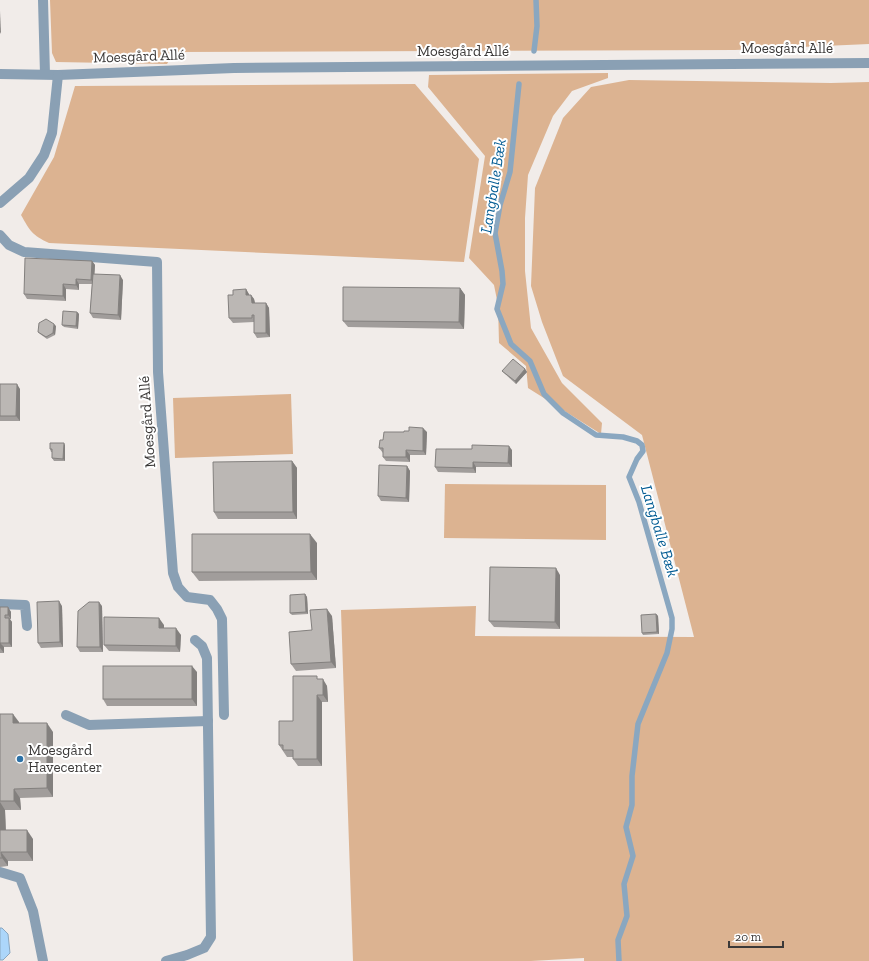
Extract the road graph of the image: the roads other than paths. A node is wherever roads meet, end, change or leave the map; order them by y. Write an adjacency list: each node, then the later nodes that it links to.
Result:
1 (43, 0): 4 (street)
2 (869, 63): 5 (street, Moesgård Allé)
3 (0, 74): 4 (street, Moesgård Allé)
4 (45, 74): 5 (street, Moesgård Allé)
5 (58, 74): 6 (street)
6 (0, 203)
7 (0, 235): 12 (street, Moesgård Allé)
8 (0, 604): 9 (street)
9 (27, 626)
10 (195, 640): 13 (street)
11 (66, 715): 13 (street)
12 (224, 716)
13 (208, 722): 16 (street)
14 (0, 872): 15 (street)
15 (43, 961)
16 (166, 961)

